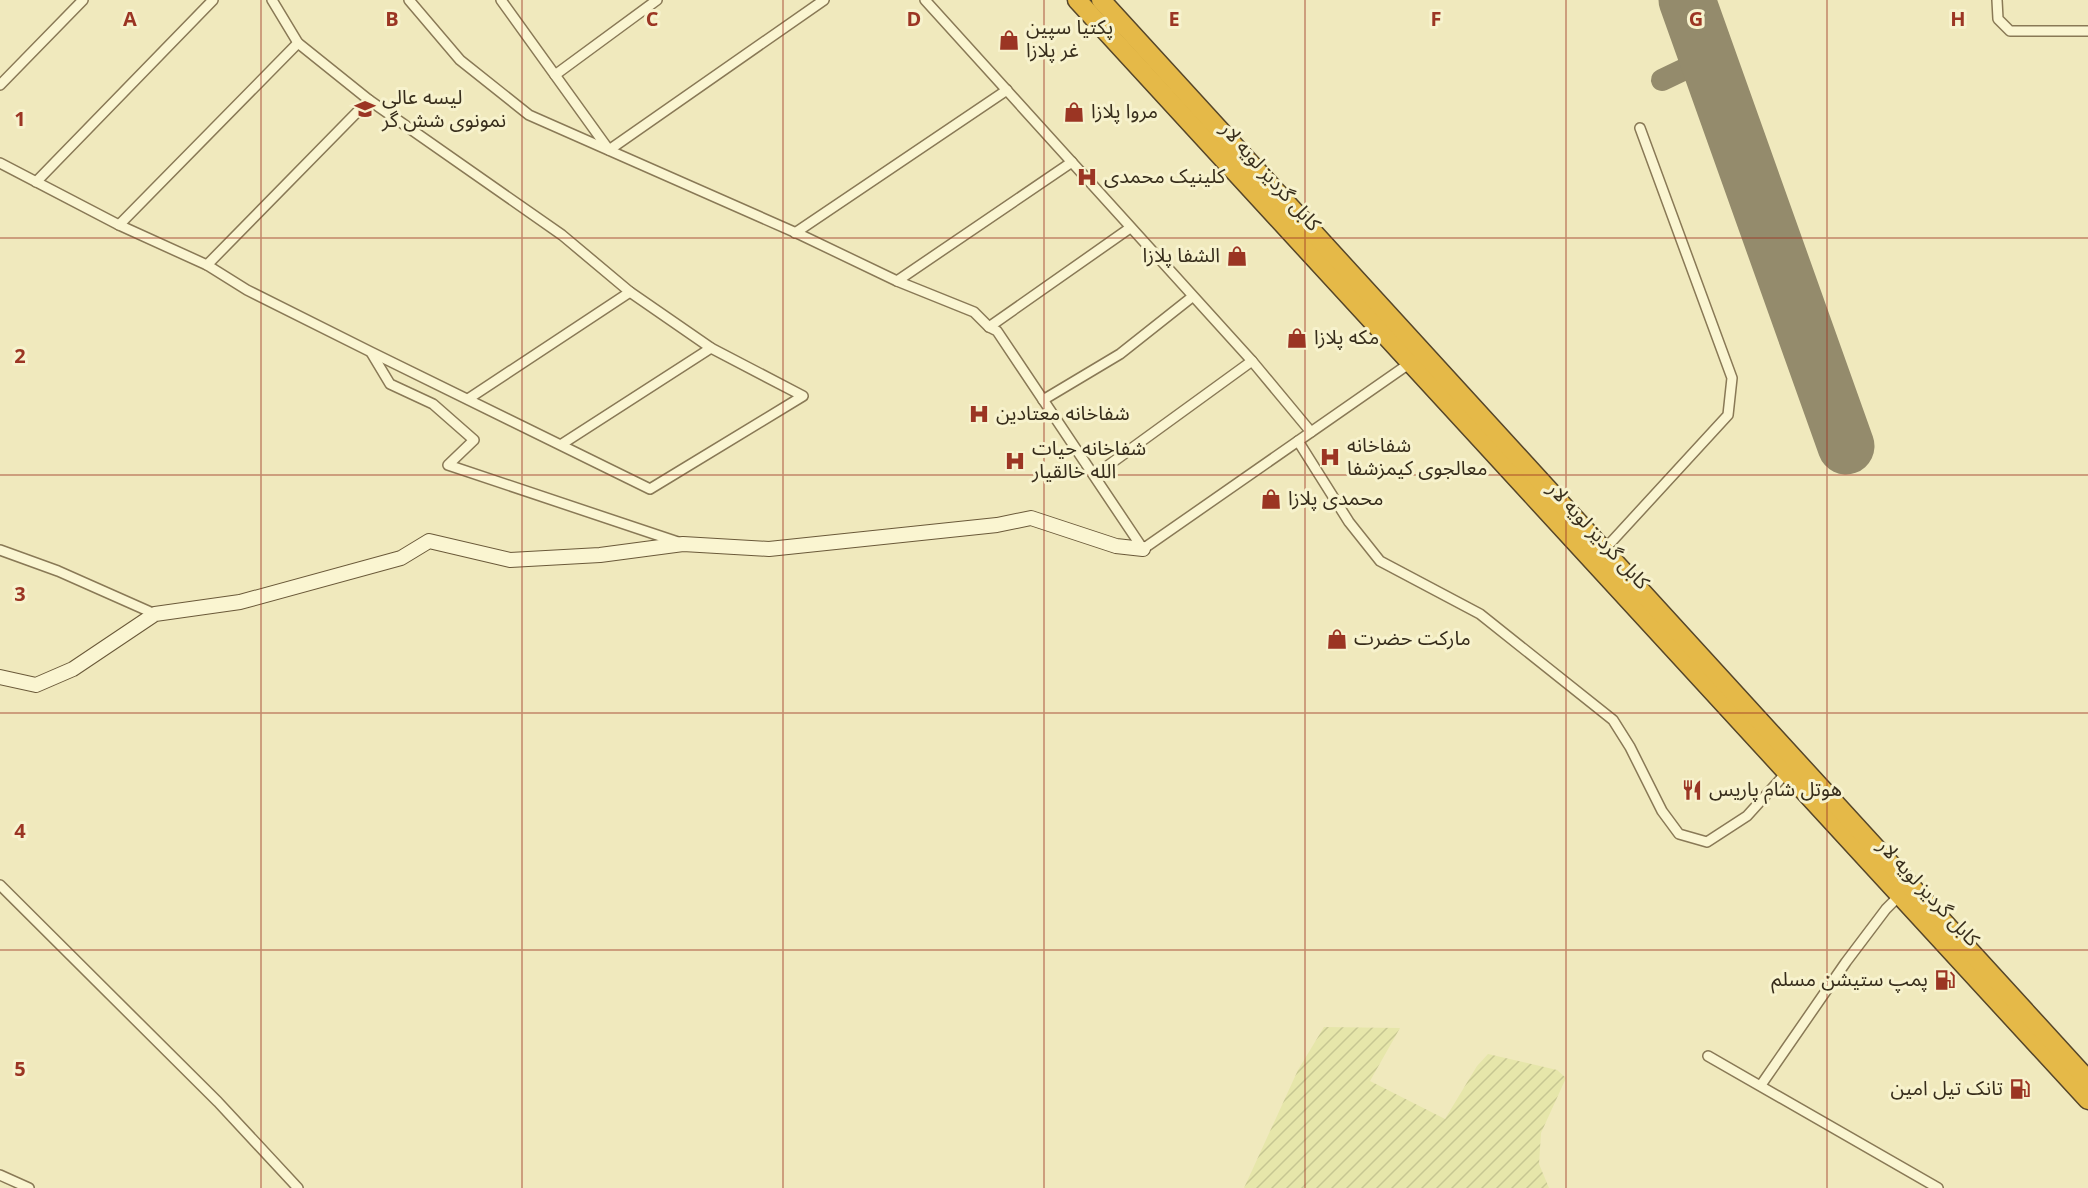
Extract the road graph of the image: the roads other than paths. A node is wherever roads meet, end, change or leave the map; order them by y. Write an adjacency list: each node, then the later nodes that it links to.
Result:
1 (83, 0): 15 (street)
2 (213, 0): 22 (street)
3 (272, 0): 13 (street)
4 (409, 0): 19 (street)
5 (657, 0): 14 (street)
6 (824, 0): 19 (street)
7 (925, 0): 16 (street)
8 (1077, 0): 33 (highway, کابل گردیز لویه لار)
9 (1101, 0): 33 (highway, کابل گردیز لویه لار)
10 (1997, 0): 12 (street)
11 (504, 1): 14 (street)
12 (2088, 31)
13 (298, 43): 17 (street); 23 (street)
14 (555, 75): 19 (street)
15 (0, 85)
16 (1007, 90): 20 (street); 25 (street)
17 (369, 100): 26 (street); 28 (street)
18 (1640, 128): 44 (street)
19 (609, 150): 25 (street)
20 (1072, 162): 24 (street); 27 (street)
21 (0, 163): 22 (street)
22 (36, 182): 23 (street)
23 (119, 225): 26 (street)
24 (1130, 228): 29 (street); 30 (street)
25 (795, 233): 27 (street)
26 (207, 265): 32 (street)
27 (897, 280): 30 (street)
28 (630, 292): 31 (street); 35 (street)
29 (1192, 297): 34 (street); 36 (street)
30 (989, 327): 36 (street)
31 (711, 348): 39 (street); 39 (street)
32 (371, 352): 35 (street); 41 (street)
33 (1417, 358): 37 (street); 44 (highway, کابل گردیز لویه لار); 47 (highway, کابل گردیز لویه لار)
34 (1252, 361): 37 (street); 40 (street)
35 (468, 399): 39 (street)
36 (1043, 400): 40 (street)
37 (1311, 432): 38 (street)
38 (1298, 441): 42 (street); 47 (street)
39 (562, 444)
40 (1095, 475): 42 (street)
41 (683, 544): 42 (street); 45 (street)
42 (1143, 549)
43 (0, 550): 45 (street)
44 (1603, 551): 51 (highway, کابل گردیز لویه لار)
45 (155, 614): 46 (street)
46 (0, 677)
47 (1786, 773): 49 (highway, کابل گردیز لویه لار)
48 (0, 885): 56 (street)
49 (1900, 895): 52 (street); 53 (highway, کابل گردیز لویه لار)
50 (1708, 1056): 52 (street)
51 (2088, 1080)
52 (1761, 1085): 57 (street)
53 (2088, 1100)
54 (0, 1175): 55 (street)
55 (29, 1188)
56 (298, 1188)
57 (1938, 1188)

